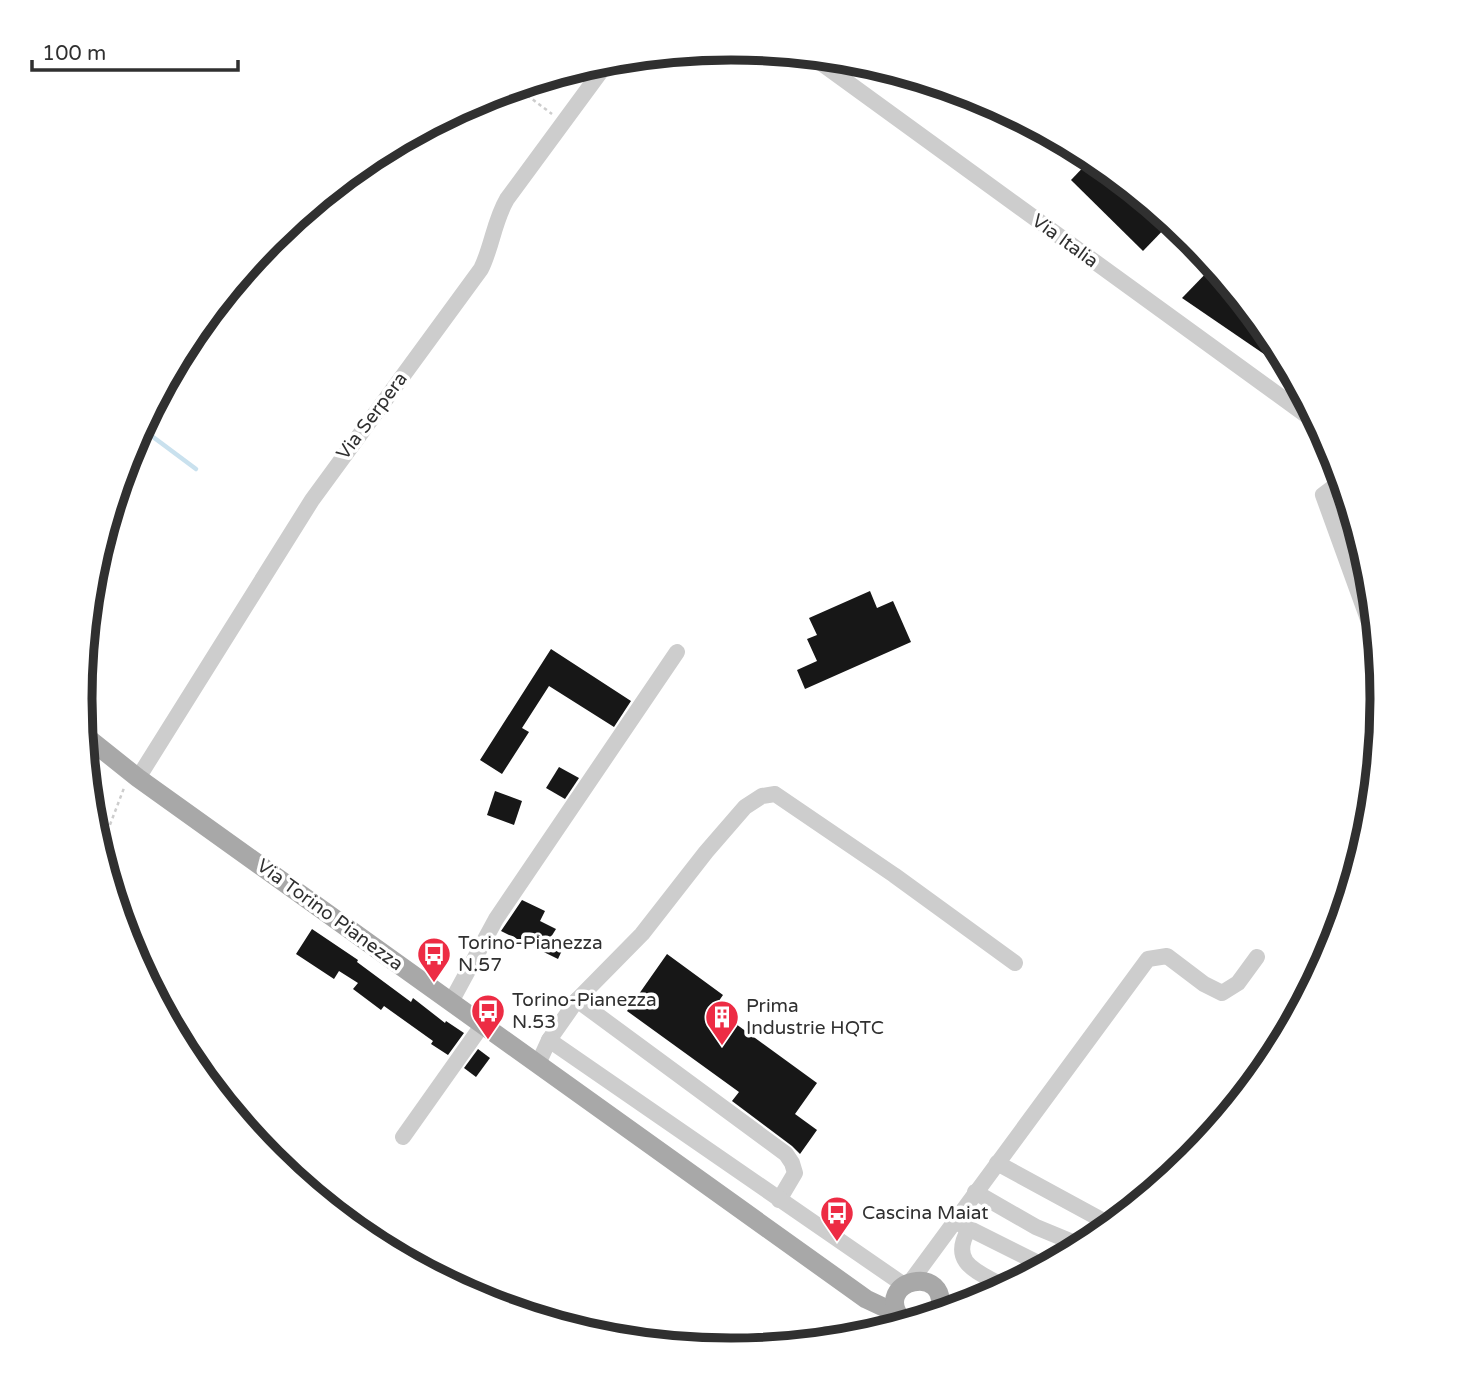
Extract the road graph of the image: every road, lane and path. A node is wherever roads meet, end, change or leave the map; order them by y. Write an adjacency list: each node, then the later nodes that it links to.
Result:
1 (826, 67): 5 (street, Via Italia)
2 (599, 74): 4 (street, Via Serpera)
3 (525, 94): 4 (path)
4 (563, 123): 10 (street, Via Serpera)
5 (1304, 413)
6 (1334, 486): 7 (street)
7 (1364, 607)
8 (677, 652): 15 (street)
9 (94, 744): 10 (main road, Via Torino Pianezza)
10 (134, 775): 11 (path); 15 (main road, Via Torino Pianezza)
11 (107, 834)
12 (1257, 957): 20 (street)
13 (1015, 963): 14 (street)
14 (578, 1000): 17 (street); 22 (street)
15 (451, 1002): 16 (main road, Via Torino Pianezza)
16 (483, 1024): 18 (main road, Via Torino Pianezza); 19 (street)
17 (549, 1040): 18 (street); 22 (street)
18 (538, 1064): 30 (main road, Via Torino Pianezza)
19 (403, 1137)
20 (997, 1163): 21 (street); 23 (street)
21 (975, 1192): 24 (street); 26 (street)
22 (779, 1200): 29 (street)
23 (1101, 1219)
24 (954, 1221): 25 (street); 29 (street)
25 (969, 1229): 27 (street); 28 (street)
26 (1069, 1241)
27 (1034, 1261)
28 (994, 1281)
29 (912, 1284): 30 (main road); 31 (main road); 32 (main road)
30 (851, 1287): 33 (main road, Via Torino Pianezza)
31 (940, 1303)
32 (900, 1315)
33 (895, 1316)

